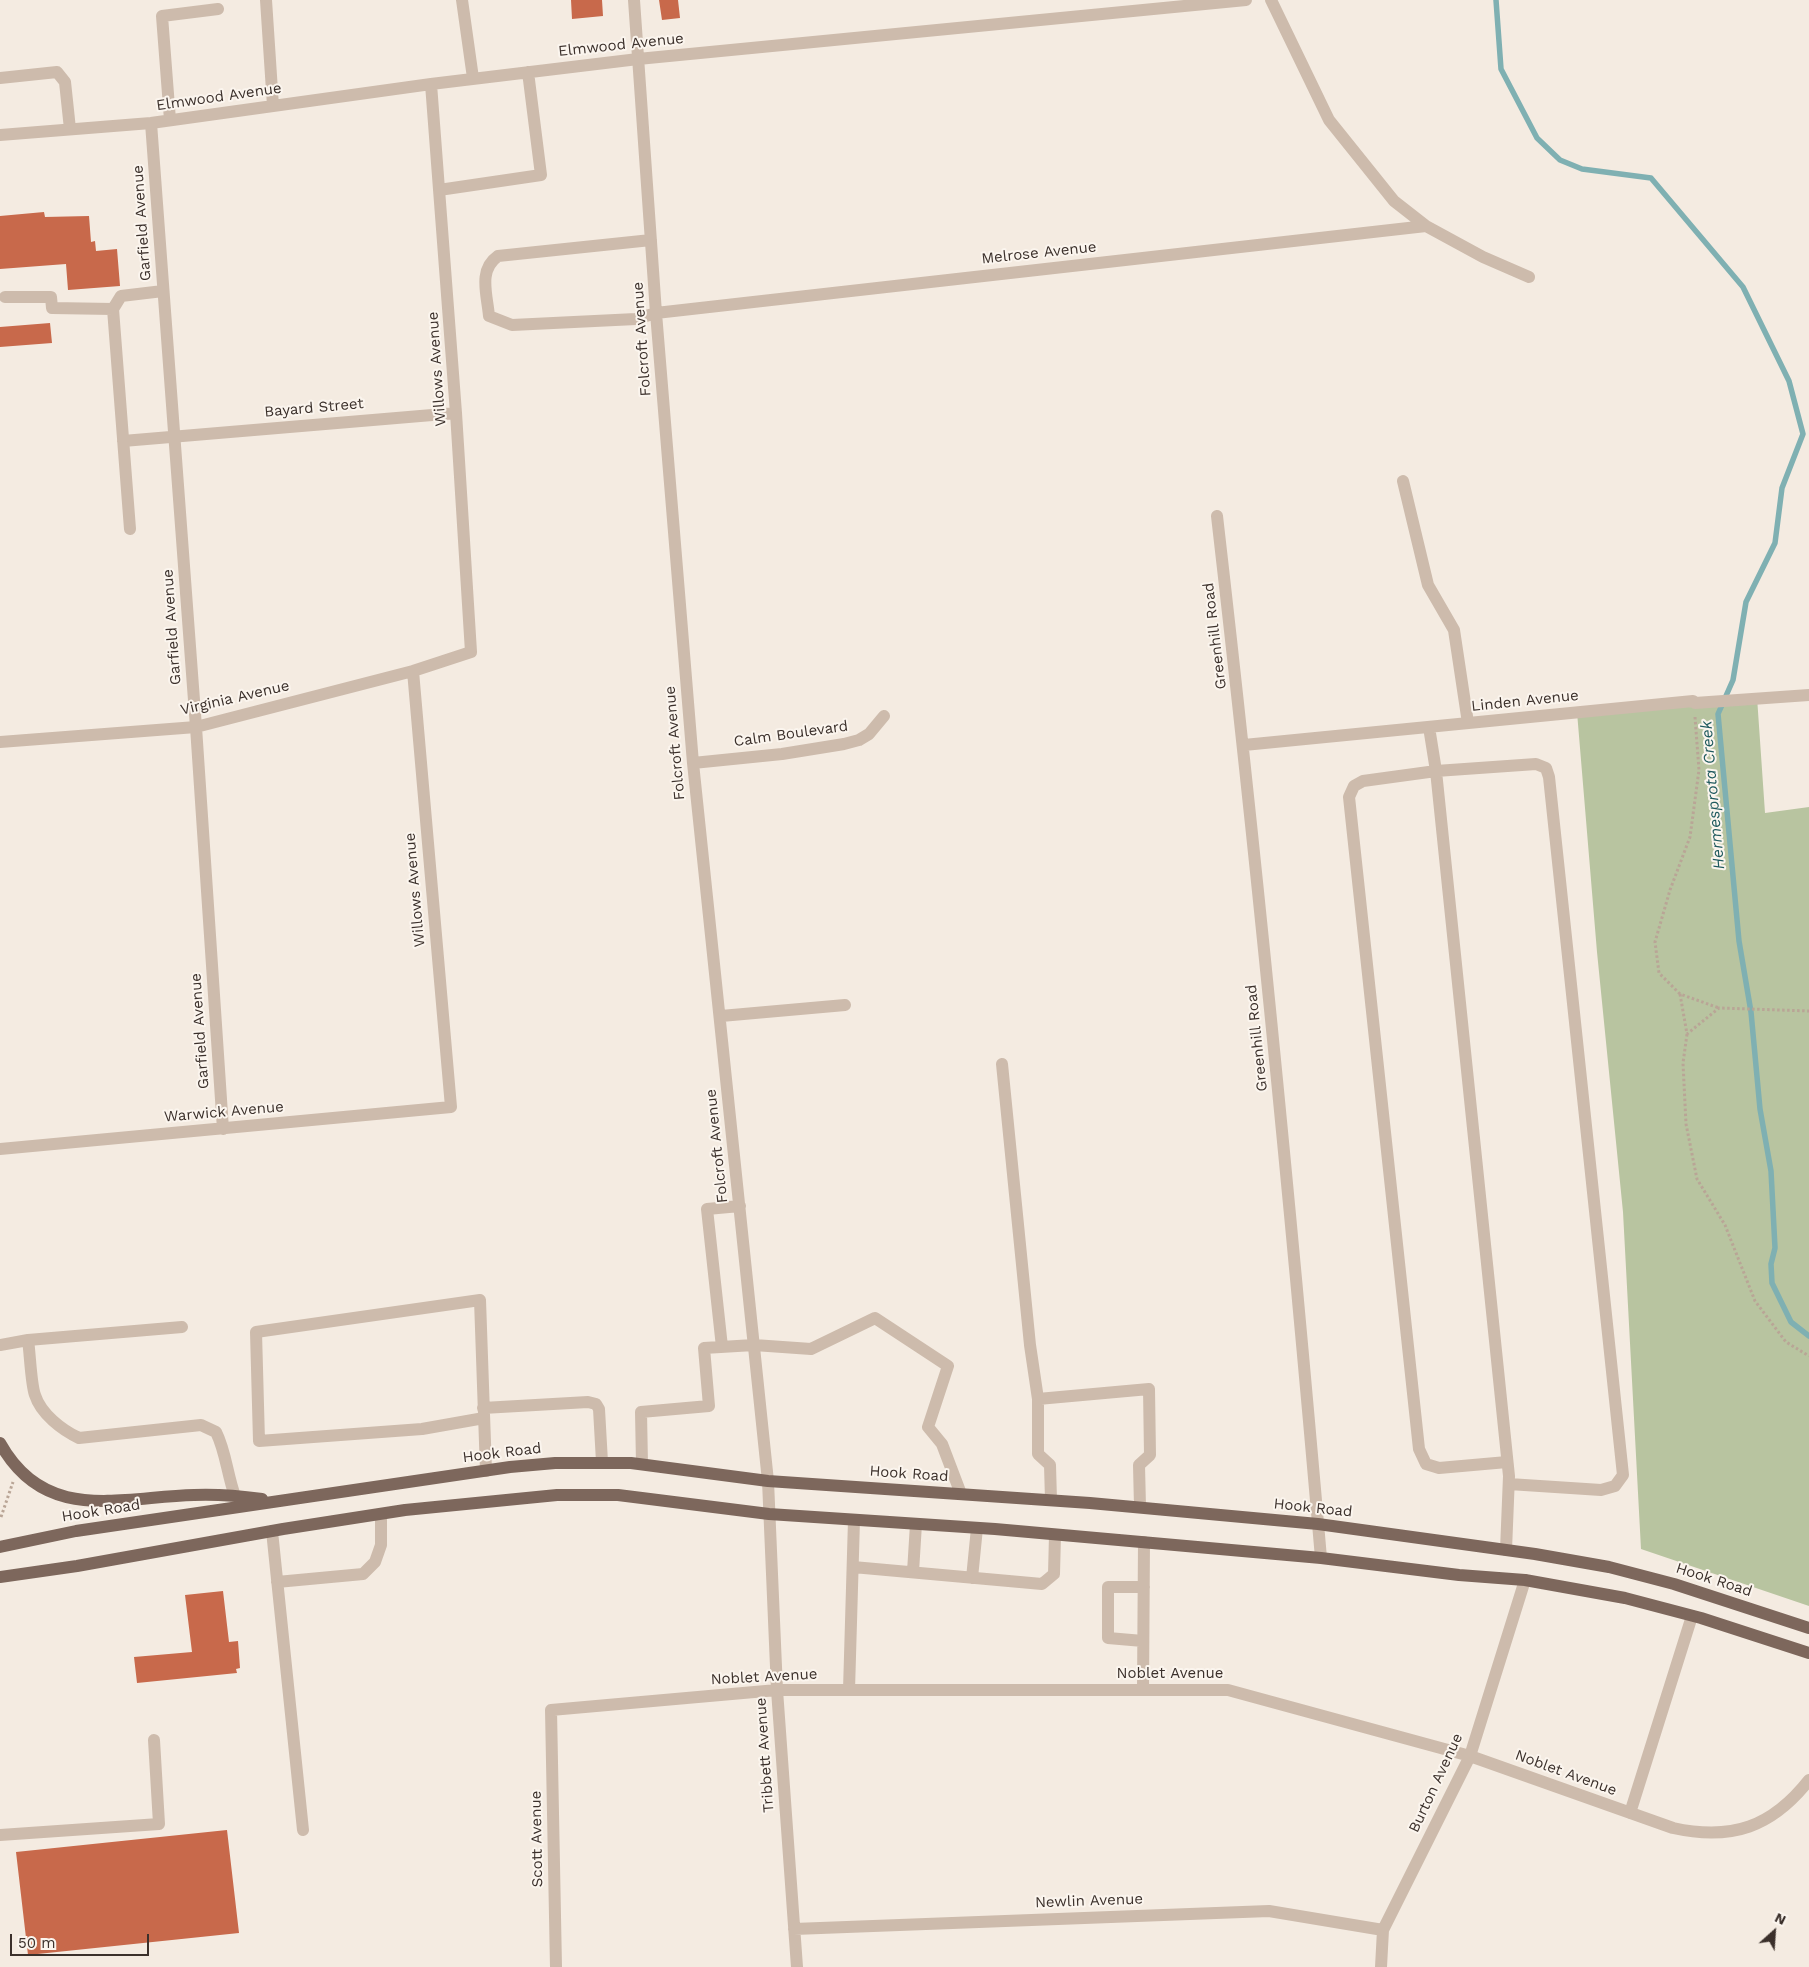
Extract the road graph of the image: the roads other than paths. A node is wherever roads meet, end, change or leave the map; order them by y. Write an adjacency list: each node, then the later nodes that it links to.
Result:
1 (266, 0): 12 (street)
2 (462, 0): 10 (street)
3 (634, 0): 7 (street, Folcroft Avenue)
4 (1246, 0): 7 (street, Elmwood Avenue)
5 (1271, 0): 18 (street)
6 (218, 9): 13 (street)
7 (638, 59): 8 (street, Elmwood Avenue); 19 (street, Folcroft Avenue)
8 (528, 72): 10 (street, Elmwood Avenue); 17 (street)
9 (0, 78): 15 (street)
10 (473, 78): 11 (street, Elmwood Avenue)
11 (431, 84): 12 (street, Elmwood Avenue); 17 (street, Willows Avenue)
12 (273, 106): 13 (street, Elmwood Avenue)
13 (170, 120): 14 (street, Elmwood Avenue)
14 (151, 123): 15 (street, Elmwood Avenue); 21 (street, Garfield Avenue)
15 (70, 129): 16 (street, Elmwood Avenue)
16 (0, 135)
17 (439, 190): 25 (street, Willows Avenue)
18 (1426, 226): 20 (street); 24 (street, Melrose Avenue)
19 (651, 240): 24 (street, Folcroft Avenue); 24 (street, Melrose Avenue)
20 (1529, 276)
21 (163, 291): 23 (street); 26 (street, Garfield Avenue)
22 (5, 297): 23 (street)
23 (113, 309): 27 (street)
24 (656, 313): 40 (street, Folcroft Avenue)
25 (456, 413): 26 (street, Bayard Street); 31 (street, Willows Avenue)
26 (174, 436): 27 (street, Bayard Street); 36 (street, Garfield Avenue)
27 (123, 441): 30 (street)
28 (1403, 481): 35 (street)
29 (1217, 516): 39 (street, Greenhill Road)
30 (130, 529)
31 (471, 652): 32 (street, Virginia Avenue)
32 (413, 671): 36 (street, Virginia Avenue); 45 (street, Willows Avenue)
33 (1809, 695): 35 (street, Linden Avenue)
34 (884, 716): 40 (street, Calm Boulevard)
35 (1468, 723): 37 (street, Linden Avenue)
36 (196, 727): 38 (street, Virginia Avenue); 46 (street, Garfield Avenue)
37 (1429, 727): 39 (street, Linden Avenue); 41 (street)
38 (0, 742)
39 (1244, 745): 72 (street, Greenhill Road)
40 (693, 763): 43 (street, Folcroft Avenue)
41 (1436, 771): 58 (street); 58 (street); 62 (street)
42 (845, 1004): 43 (street)
43 (721, 1016): 48 (street, Folcroft Avenue)
44 (1002, 1064): 54 (street)
45 (451, 1107): 46 (street, Warwick Avenue)
46 (223, 1129): 47 (street, Warwick Avenue)
47 (0, 1149)
48 (740, 1206): 52 (street, Folcroft Avenue); 53 (street)
49 (182, 1327): 50 (street)
50 (28, 1340): 51 (street); 64 (street)
51 (0, 1345)
52 (754, 1345): 53 (street); 61 (street, Folcroft Avenue); 63 (street)
53 (722, 1347): 59 (street)
54 (1038, 1399): 65 (street); 67 (street)
55 (484, 1413): 55 (street); 57 (street); 60 (street)
56 (0, 1444): 64 (main road)
57 (602, 1462): 59 (main road, Hook Road); 60 (main road, Hook Road)
58 (1507, 1462): 62 (street)
59 (642, 1464): 61 (main road, Hook Road)
60 (486, 1471): 66 (main road, Hook Road)
61 (768, 1481): 63 (main road, Hook Road); 69 (street, Tribbett Avenue)
62 (1509, 1484): 78 (street)
63 (961, 1494): 65 (main road, Hook Road)
64 (235, 1496): 66 (main road)
65 (1051, 1500): 67 (main road, Hook Road)
66 (280, 1501): 77 (main road, Hook Road)
67 (1140, 1507): 72 (main road, Hook Road)
68 (381, 1514): 69 (main road); 74 (main road); 85 (street)
69 (770, 1514): 70 (main road); 91 (street, Tribbett Avenue)
70 (854, 1520): 71 (main road); 80 (street)
71 (916, 1524): 73 (main road); 81 (street)
72 (1318, 1524): 78 (main road, Hook Road); 79 (street, Greenhill Road)
73 (976, 1528): 75 (main road); 83 (street)
74 (272, 1531): 82 (main road); 85 (street)
75 (1055, 1535): 76 (main road); 83 (street)
76 (1144, 1542): 79 (main road); 86 (street)
77 (0, 1546)
78 (1506, 1550): 88 (main road, Hook Road)
79 (1321, 1558): 84 (main road)
80 (853, 1567): 81 (street); 92 (street)
81 (913, 1572): 83 (street)
82 (0, 1577)
83 (972, 1578)
84 (1525, 1580): 87 (main road); 96 (street, Burton Avenue)
85 (278, 1582): 99 (street)
86 (1144, 1587): 89 (street); 89 (street)
87 (1692, 1616): 90 (main road); 98 (street)
88 (1809, 1628)
89 (1144, 1641): 93 (street)
90 (1809, 1654)
91 (777, 1690): 92 (street, Noblet Avenue); 94 (street, Noblet Avenue); 101 (street, Tribbett Avenue)
92 (849, 1690): 93 (street, Noblet Avenue)
93 (1143, 1690): 96 (street, Noblet Avenue)
94 (551, 1710): 103 (street, Scott Avenue)
95 (154, 1740): 100 (street)
96 (1470, 1756): 98 (street, Noblet Avenue); 102 (street, Burton Avenue)
97 (1809, 1780): 98 (street, Noblet Avenue)
98 (1630, 1813)
99 (303, 1830)
100 (0, 1835)
101 (794, 1929): 102 (street, Newlin Avenue); 104 (street, Tribbett Avenue)
102 (1383, 1930): 105 (street, Burton Avenue)
103 (556, 1967)
104 (797, 1967)
105 (1381, 1967)

